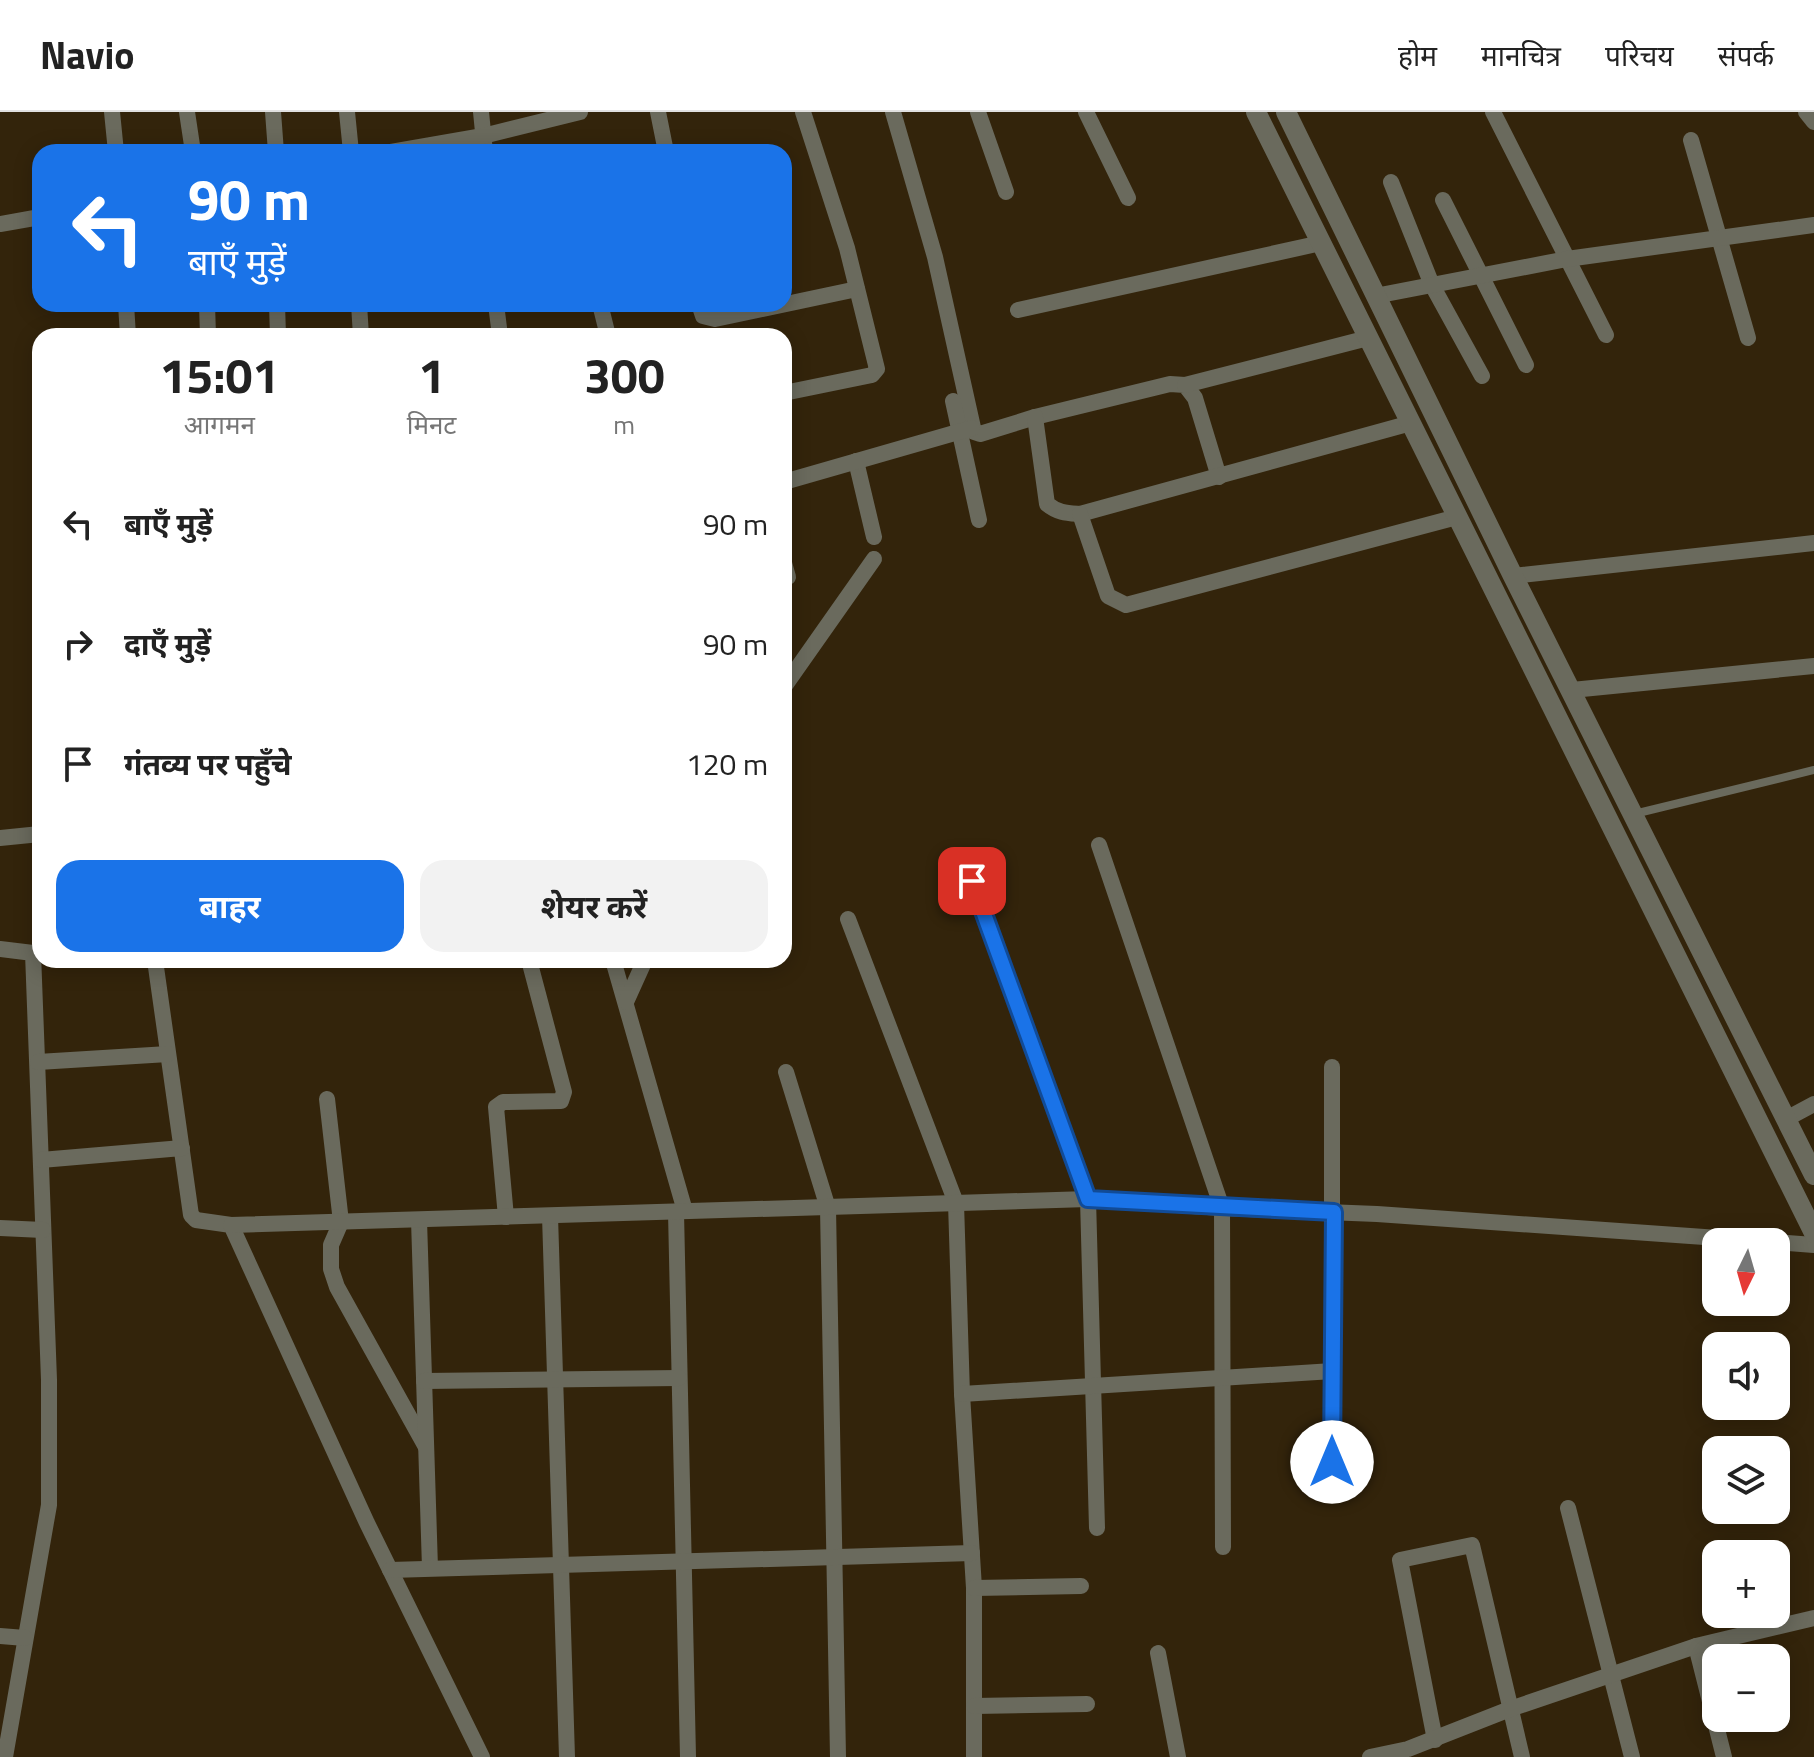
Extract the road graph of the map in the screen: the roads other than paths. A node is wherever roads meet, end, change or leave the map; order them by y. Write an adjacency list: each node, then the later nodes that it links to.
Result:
1 (112, 112): 18 (street)
2 (187, 112): 19 (street)
3 (273, 112): 20 (street)
4 (347, 112): 21 (street)
5 (481, 112): 22 (street)
6 (580, 112): 22 (street)
7 (658, 112): 23 (street)
8 (803, 112): 36 (street)
9 (893, 112): 52 (street)
10 (978, 112): 25 (street)
11 (1086, 112): 26 (street)
12 (1256, 112): 32 (street)
13 (1286, 112): 37 (street)
14 (1493, 112): 33 (street)
15 (1806, 112): 16 (street)
16 (1814, 122)
17 (1691, 140): 31 (street)
18 (115, 144)
19 (192, 144)
20 (275, 144)
21 (350, 144)
22 (484, 144)
23 (664, 144)
24 (1391, 182): 35 (street)
25 (1006, 192)
26 (1128, 198)
27 (1443, 200): 34 (street)
28 (32, 218): 29 (street)
29 (0, 224)
30 (1814, 225): 31 (street)
31 (1721, 238): 33 (street); 44 (street)
32 (1321, 243): 39 (street); 43 (street)
33 (1567, 259): 34 (street); 42 (street)
34 (1482, 276): 35 (street); 45 (street)
35 (1432, 285): 37 (street); 46 (street)
36 (857, 289): 38 (street); 48 (street)
37 (1375, 296): 62 (street)
38 (792, 303)
39 (1018, 310)
40 (702, 312): 41 (street)
41 (748, 312)
42 (1606, 335)
43 (1368, 338): 47 (street); 51 (street)
44 (1748, 338)
45 (1526, 365)
46 (1482, 376)
47 (1185, 385): 50 (street); 54 (street)
48 (792, 391)
49 (953, 401): 52 (street)
50 (1035, 417): 52 (street); 56 (street)
51 (1411, 423): 54 (street); 57 (street)
52 (966, 430): 53 (street); 58 (street)
53 (856, 461): 55 (street); 59 (street)
54 (1219, 477): 56 (street)
55 (792, 480)
56 (1080, 514): 57 (street)
57 (1457, 517): 104 (street)
58 (979, 520)
59 (874, 537)
60 (1814, 543): 62 (street)
61 (874, 559): 64 (street)
62 (1513, 576): 65 (street)
63 (1814, 666): 65 (street)
64 (792, 676)
65 (1572, 690): 67 (street)
66 (1814, 770): 67 (lane)
67 (1633, 814): 87 (street)
68 (32, 835): 69 (street)
69 (0, 838)
70 (1099, 845): 94 (street)
71 (972, 881): 91 (street)
72 (848, 919): 92 (street)
73 (0, 949): 74 (street)
74 (32, 952)
75 (36, 968): 82 (street)
76 (156, 968): 81 (street)
77 (531, 968): 98 (street)
78 (615, 968): 80 (street)
79 (641, 968): 80 (street)
80 (626, 1002): 95 (street)
81 (168, 1054): 82 (street); 88 (street)
82 (38, 1062): 89 (street)
83 (1332, 1067): 96 (street)
84 (786, 1072): 93 (street)
85 (327, 1099): 100 (street)
86 (1814, 1104): 87 (street)
87 (1786, 1119): 90 (street)
88 (182, 1148): 89 (street); 101 (street)
89 (41, 1160): 103 (street)
90 (1814, 1175)
91 (1088, 1199): 92 (street); 94 (street); 113 (street)
92 (956, 1203): 93 (street); 114 (street)
93 (828, 1208): 95 (street); 121 (street)
94 (1222, 1208): 96 (street); 109 (street)
95 (680, 1212): 97 (street); 110 (street)
96 (1334, 1212): 105 (street); 108 (street)
97 (550, 1216): 98 (street); 111 (street)
98 (506, 1217): 99 (street)
99 (419, 1220): 100 (street); 112 (street)
100 (341, 1222): 101 (street); 115 (street)
101 (231, 1225): 125 (street)
102 (0, 1228): 103 (street)
103 (43, 1230): 130 (street)
104 (1814, 1233)
105 (1702, 1237)
106 (1790, 1243): 107 (street)
107 (1814, 1245)
108 (1333, 1371): 109 (street); 116 (street)
109 (1223, 1377): 113 (street); 119 (street)
110 (679, 1378): 111 (street); 122 (street)
111 (556, 1380): 112 (street); 123 (street)
112 (424, 1381): 115 (street)
113 (1092, 1385): 114 (street); 118 (street)
114 (962, 1394): 120 (street)
115 (426, 1447): 124 (street)
116 (1332, 1492)
117 (1568, 1508): 133 (street)
118 (1097, 1528)
119 (1223, 1547)
120 (972, 1553): 121 (street); 127 (street)
121 (832, 1555): 122 (street); 143 (street)
122 (684, 1560): 123 (street); 142 (street)
123 (563, 1564): 124 (street); 141 (street)
124 (430, 1568): 125 (street)
125 (390, 1570): 140 (street)
126 (1081, 1586): 127 (street)
127 (974, 1588): 135 (street)
128 (1814, 1618): 131 (street)
129 (0, 1636): 130 (street)
130 (25, 1638): 139 (street)
131 (1696, 1646): 133 (street); 149 (street)
132 (1158, 1653): 145 (street)
133 (1612, 1674): 136 (street); 148 (street)
134 (1087, 1704): 135 (street)
135 (974, 1706): 144 (street)
136 (1510, 1709): 137 (street); 137 (street); 147 (street)
137 (1435, 1740): 138 (street)
138 (1409, 1753): 146 (street)
139 (5, 1757)
140 (482, 1757)
141 (567, 1757)
142 (688, 1757)
143 (838, 1757)
144 (974, 1757)
145 (1178, 1757)
146 (1370, 1757)
147 (1522, 1757)
148 (1632, 1757)
149 (1724, 1757)

